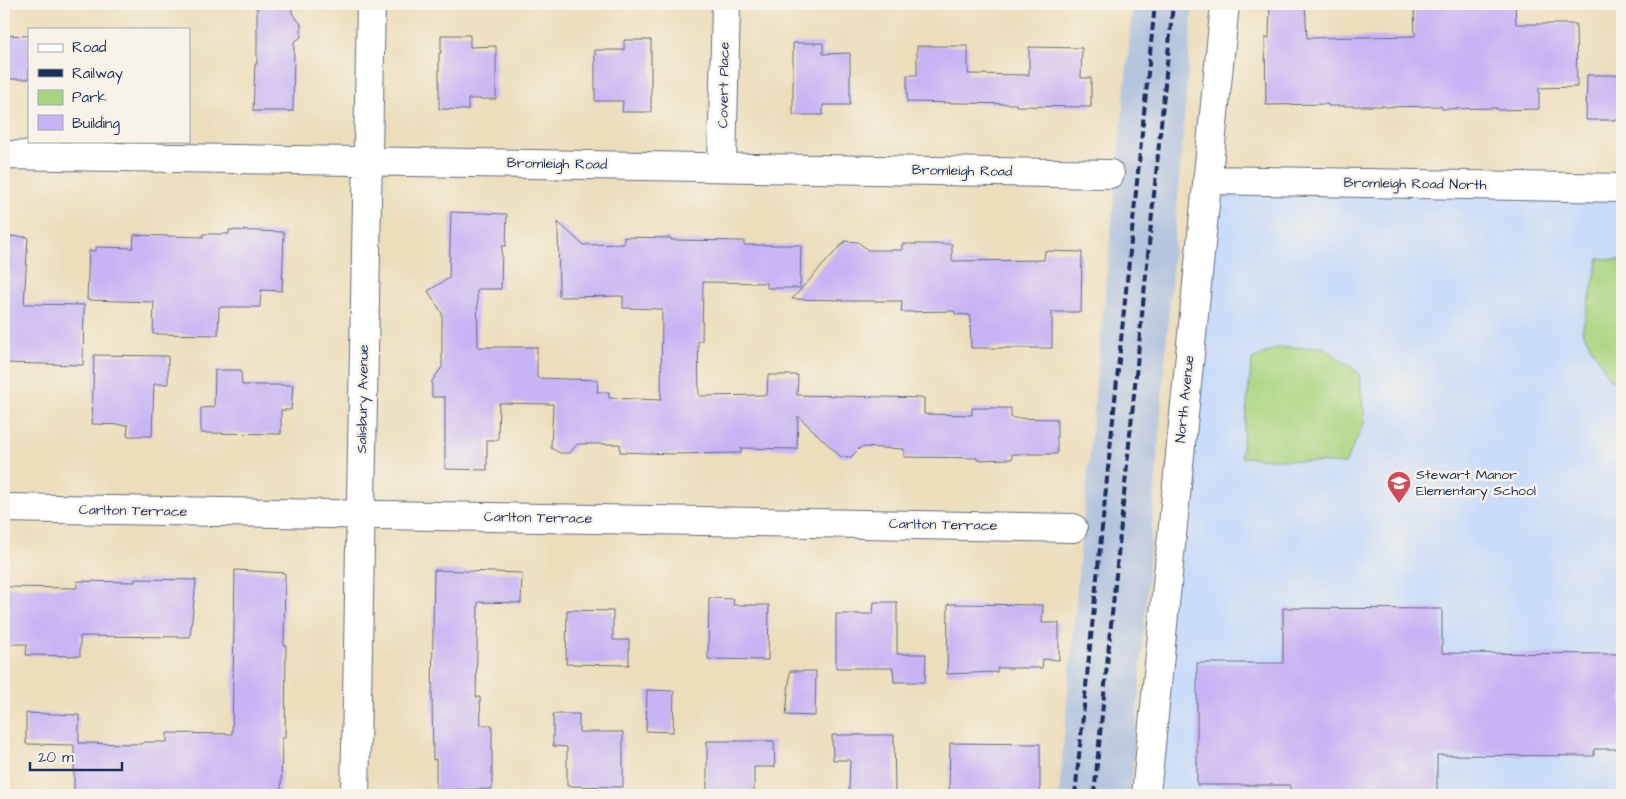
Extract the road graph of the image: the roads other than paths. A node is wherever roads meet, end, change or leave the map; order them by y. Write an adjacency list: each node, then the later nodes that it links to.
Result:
1 (371, 4): 5 (street, Salisbury Avenue)
2 (726, 4): 6 (street, Covert Place)
3 (1224, 4): 8 (street, North Avenue)
4 (4, 155): 5 (street, Bromleigh Road)
5 (368, 162): 6 (street, Bromleigh Road); 11 (street, Salisbury Avenue)
6 (722, 166): 7 (street, Bromleigh Road)
7 (1110, 174)
8 (1207, 180): 9 (street, Bromleigh Road North); 14 (street, North Avenue)
9 (1622, 188)
10 (4, 508): 11 (street, Carlton Terrace)
11 (360, 515): 12 (street, Carlton Terrace); 13 (street, Salisbury Avenue)
12 (1073, 528)
13 (355, 795)
14 (1146, 795)

